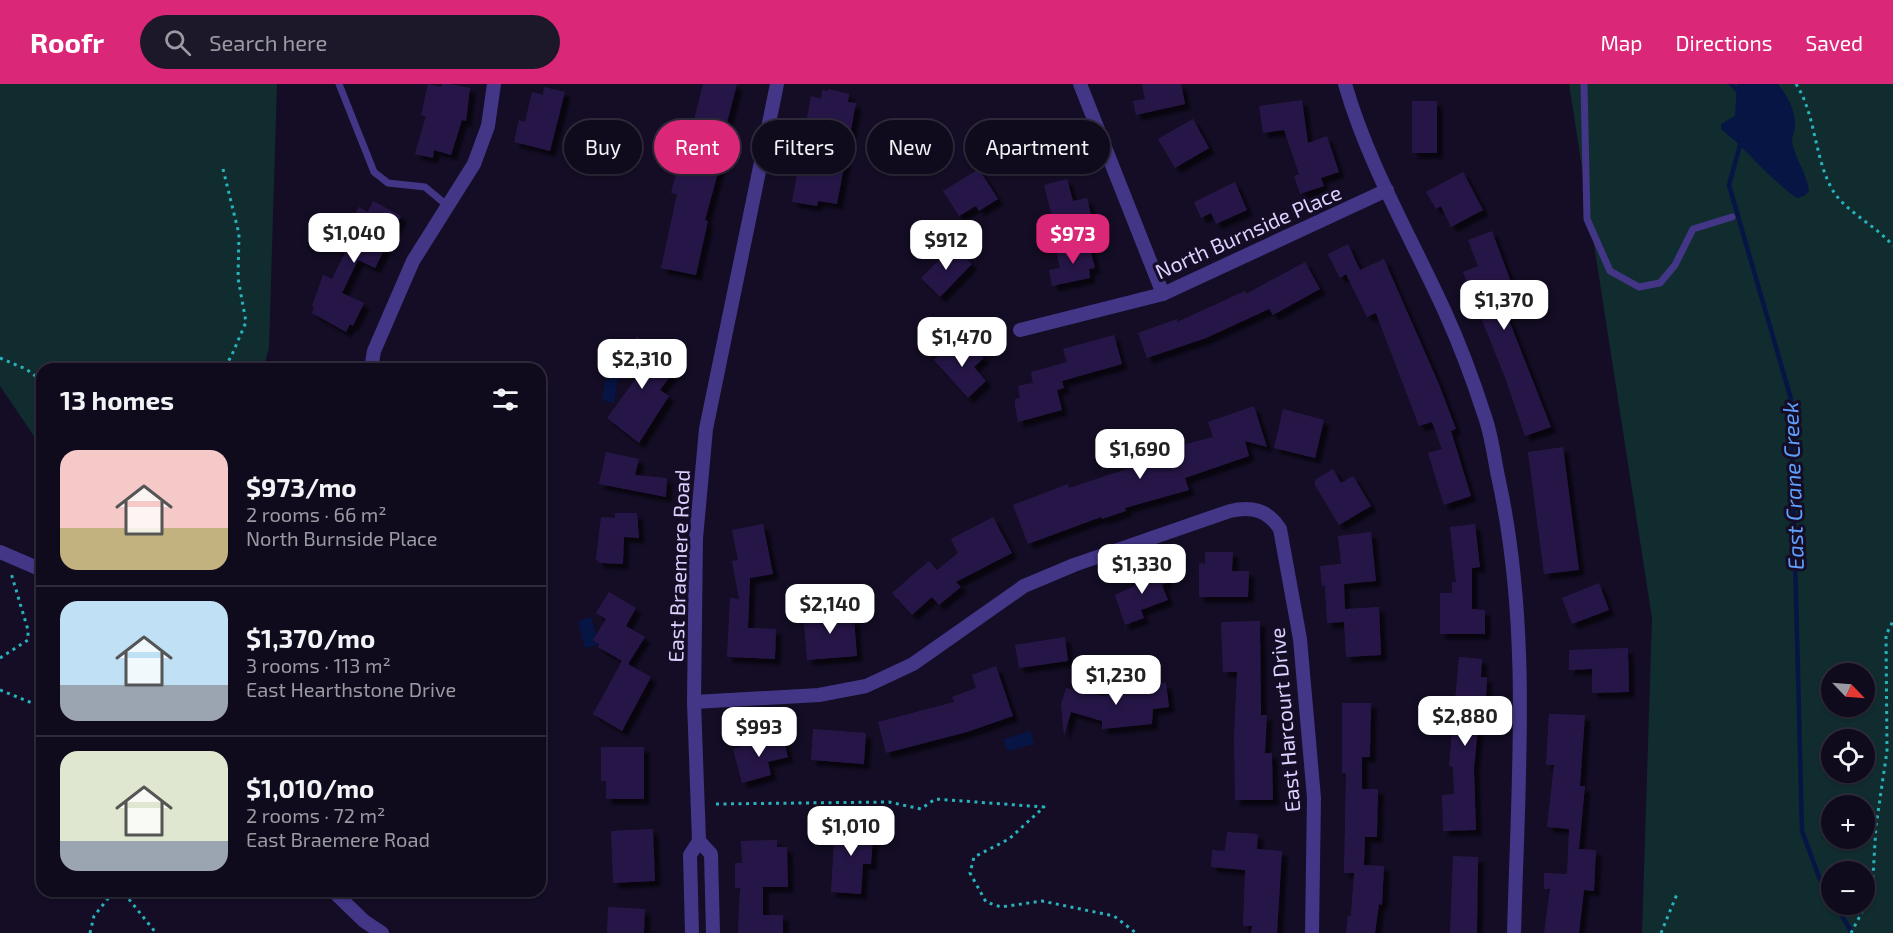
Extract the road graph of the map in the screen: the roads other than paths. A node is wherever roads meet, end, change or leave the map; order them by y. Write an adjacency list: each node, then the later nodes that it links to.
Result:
1 (339, 84): 8 (lane)
2 (494, 84): 8 (street)
3 (777, 84): 15 (street, East Braemere Road)
4 (1080, 84): 10 (street)
5 (1345, 84): 7 (street)
6 (1584, 84): 9 (lane)
7 (1387, 190): 10 (street, North Burnside Place); 22 (street)
8 (449, 207): 12 (street)
9 (1732, 217)
10 (1163, 294): 11 (street, North Burnside Place)
11 (1020, 330)
12 (372, 363)
13 (0, 552): 14 (street)
14 (36, 567)
15 (694, 702): 16 (street, East Braemere Road); 21 (street, East Harcourt Drive)
16 (699, 841): 19 (street, East Braemere Road); 20 (street, East Braemere Road)
17 (339, 897): 18 (street)
18 (382, 933)
19 (692, 933)
20 (713, 933)
21 (1312, 933)
22 (1514, 933)

